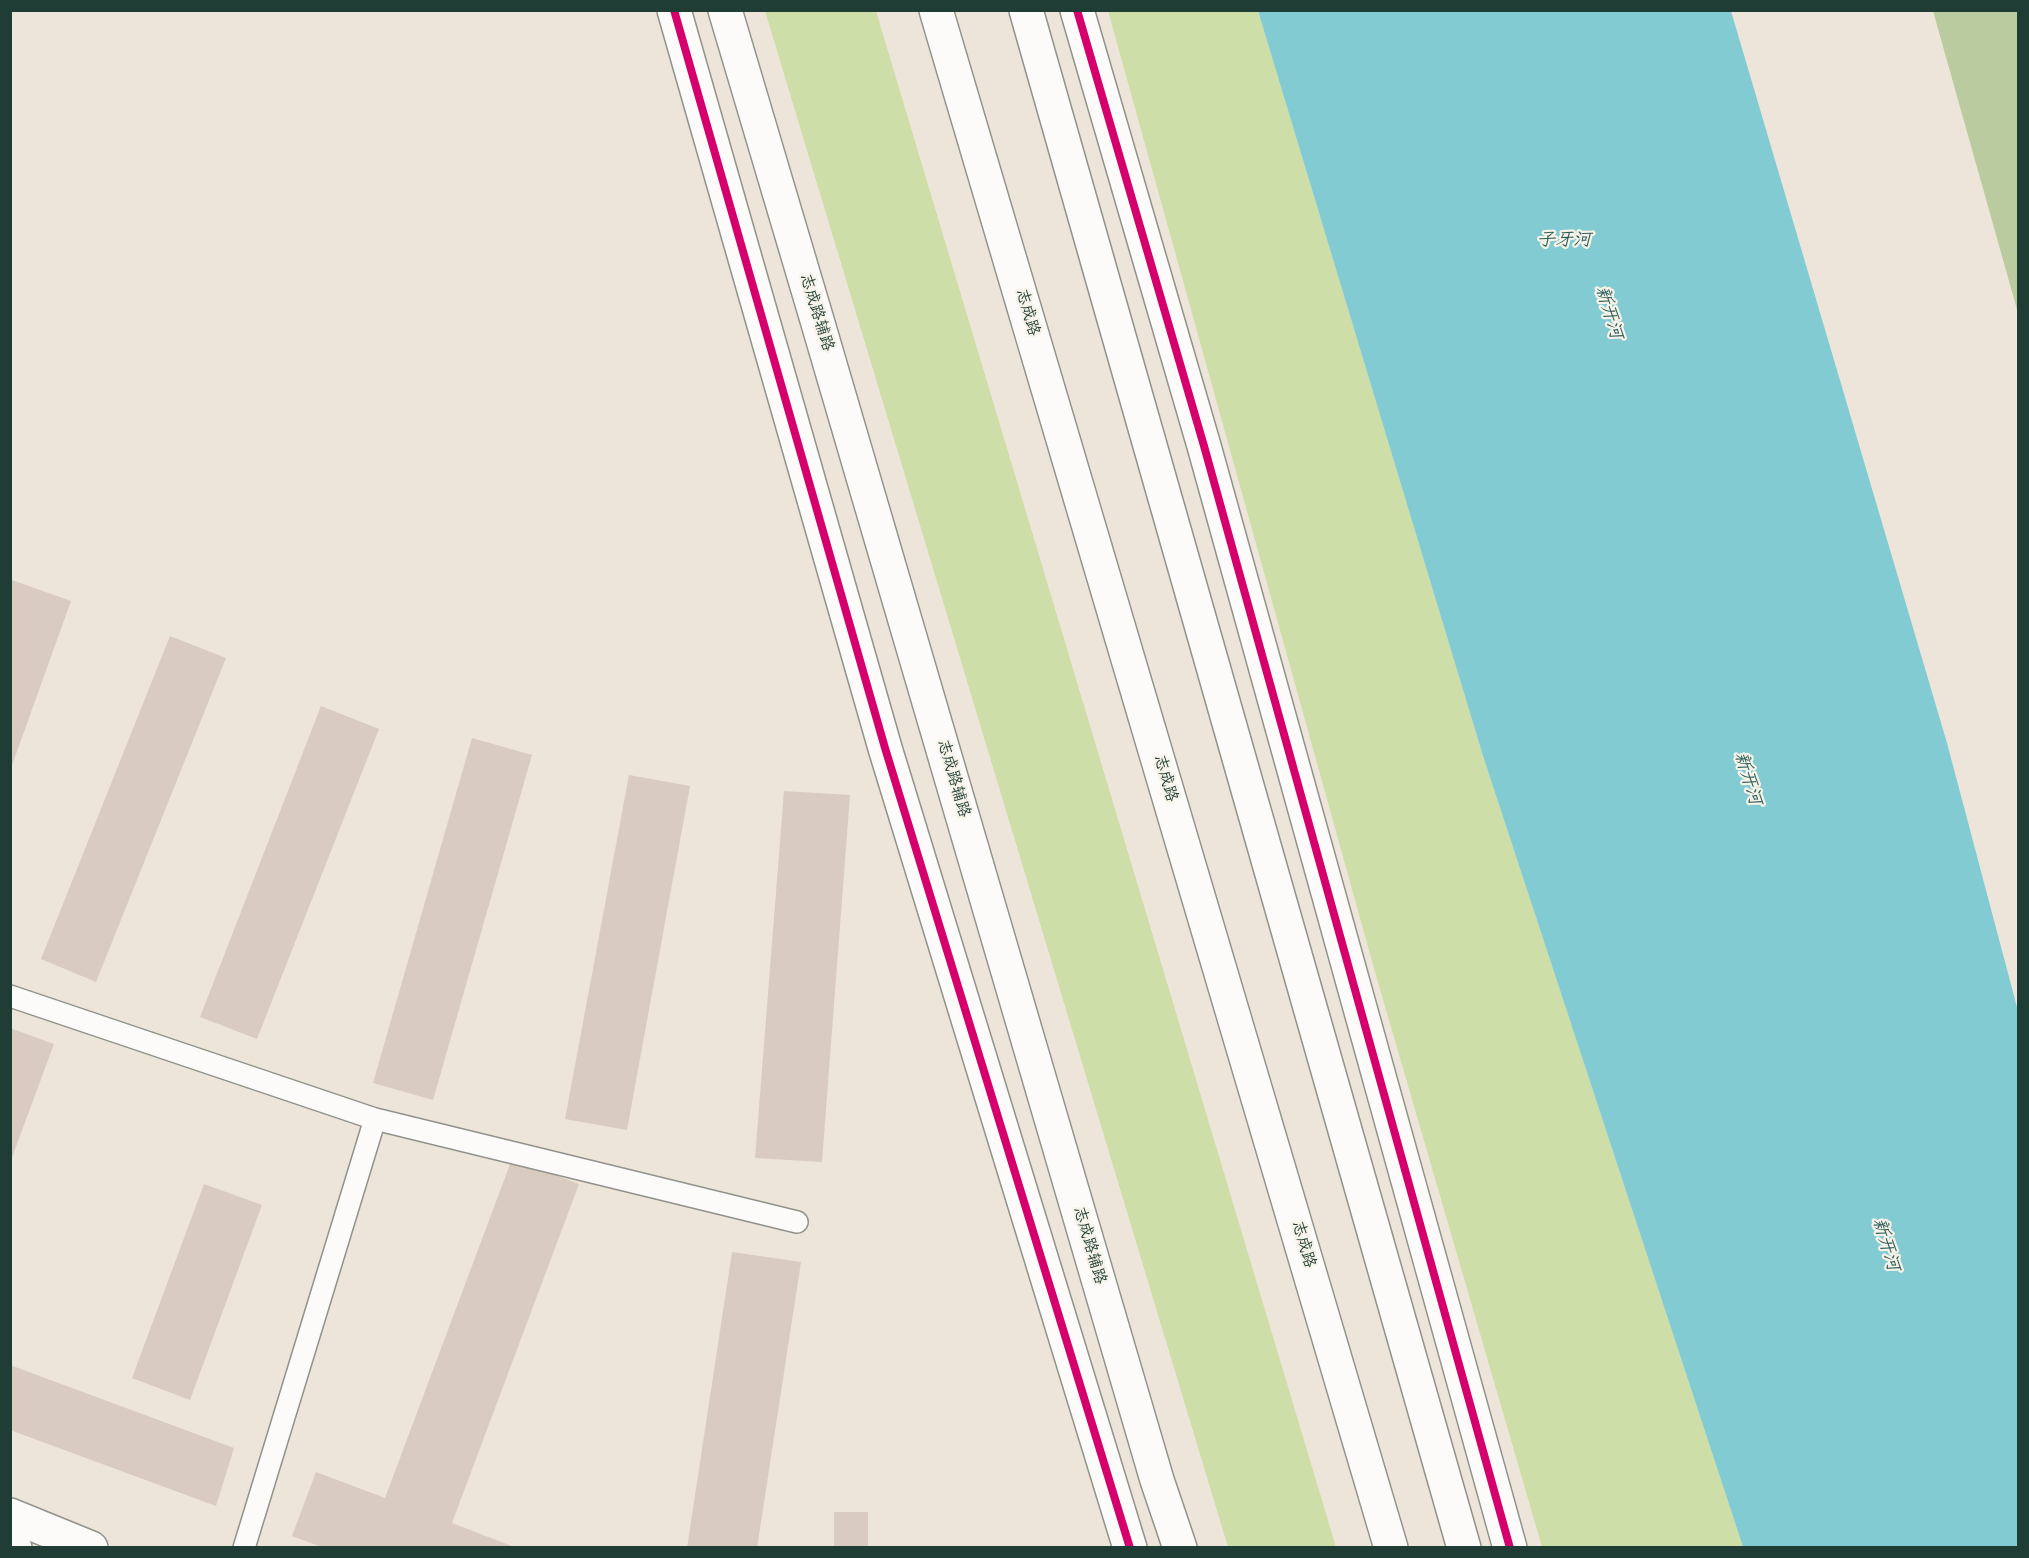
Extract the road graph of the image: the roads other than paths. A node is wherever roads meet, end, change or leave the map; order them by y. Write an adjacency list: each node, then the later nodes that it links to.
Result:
1 (674, 10): 12 (main road)
2 (725, 10): 13 (main road, 志成路辅路)
3 (936, 10): 14 (main road, 志成路)
4 (1026, 10): 15 (main road)
5 (1077, 10): 16 (main road)
6 (10, 996): 7 (lane)
7 (375, 1119): 8 (lane); 11 (lane)
8 (797, 1222)
9 (10, 1515): 10 (main road)
10 (92, 1548)
11 (244, 1548)
12 (1130, 1548)
13 (1180, 1548)
14 (1391, 1548)
15 (1464, 1548)
16 (1510, 1548)

